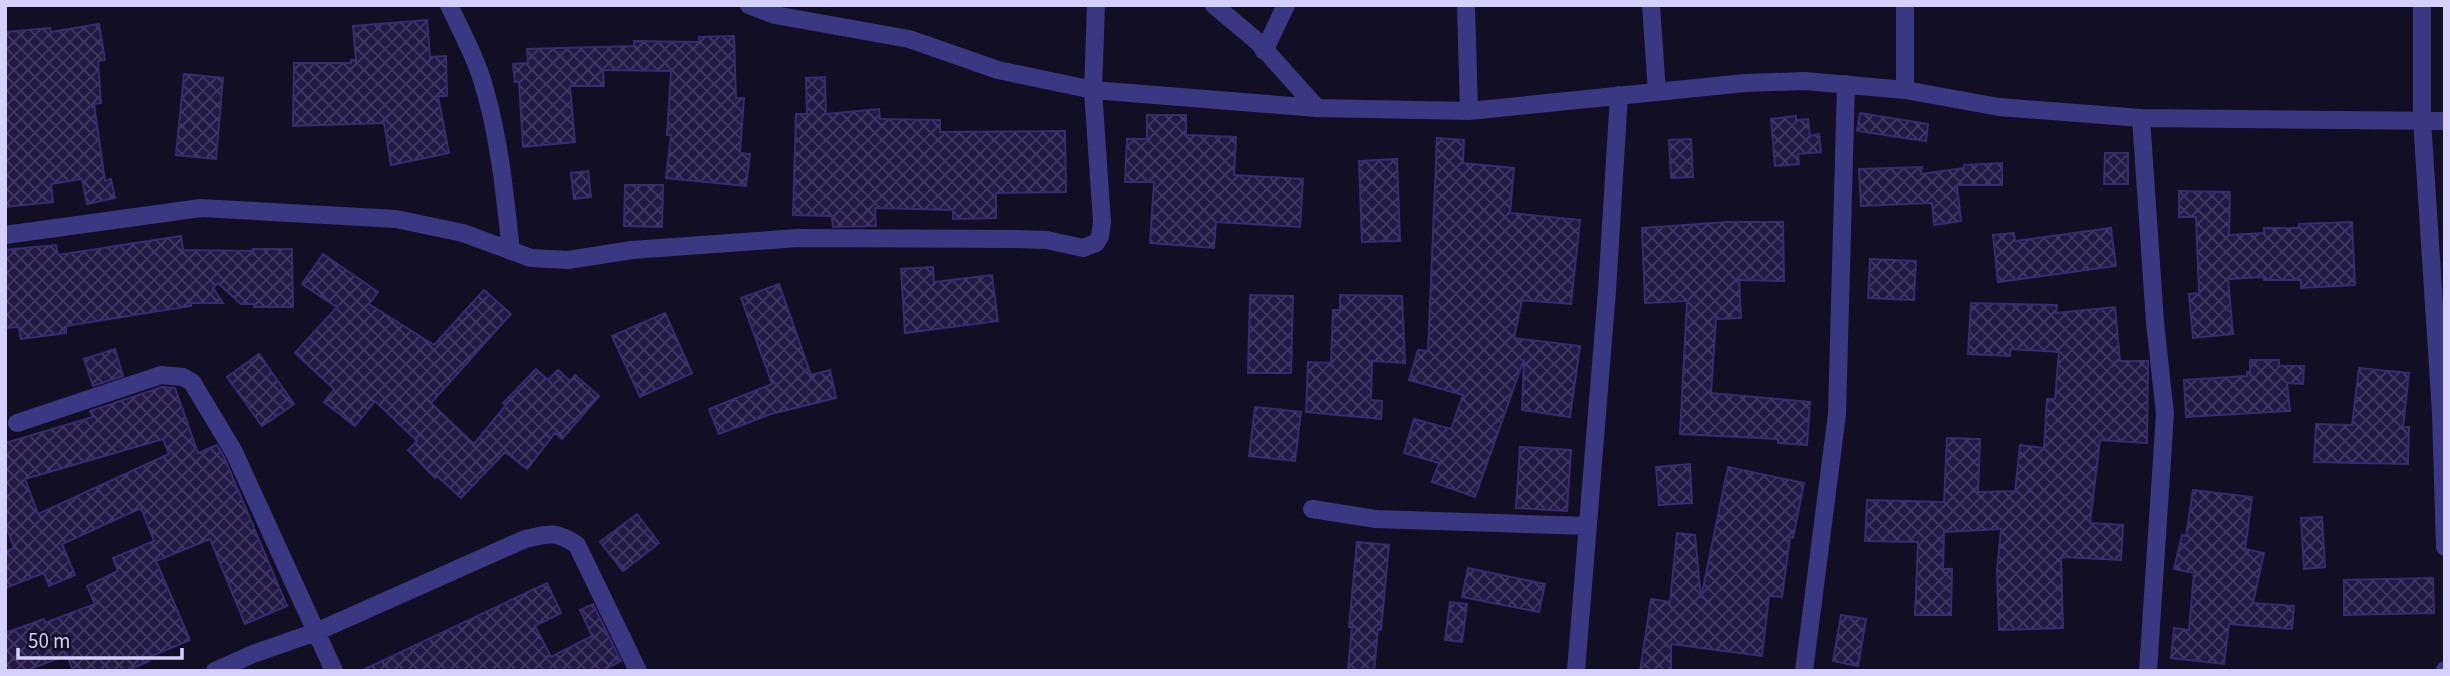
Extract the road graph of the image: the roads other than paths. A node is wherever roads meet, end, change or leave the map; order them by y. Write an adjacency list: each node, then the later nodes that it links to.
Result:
1 (449, 5): 22 (street)
2 (749, 5): 12 (street)
3 (1096, 5): 12 (street)
4 (1214, 5): 10 (street)
5 (1286, 5): 10 (street)
6 (1466, 5): 17 (street)
7 (1651, 5): 14 (street)
8 (1905, 5): 13 (street)
9 (2422, 5): 19 (street)
10 (1264, 51): 16 (street)
11 (1846, 84): 13 (street); 14 (street); 33 (street)
12 (1093, 90): 16 (street); 22 (street)
13 (1905, 90): 18 (street)
14 (1657, 92): 15 (street)
15 (1619, 95): 17 (street); 26 (street)
16 (1317, 108): 17 (street)
17 (1469, 111)
18 (2141, 118): 19 (street); 34 (street)
19 (2422, 120): 20 (street); 24 (street)
20 (2445, 121)
21 (5, 235): 22 (street)
22 (511, 251)
23 (17, 423): 28 (street)
24 (2443, 442): 27 (street)
25 (1312, 509): 26 (street)
26 (1588, 526): 32 (street)
27 (2445, 547)
28 (316, 632): 29 (street); 30 (street); 31 (street)
29 (215, 671)
30 (334, 671)
31 (638, 671)
32 (1576, 671)
33 (1804, 671)
34 (2148, 671)

